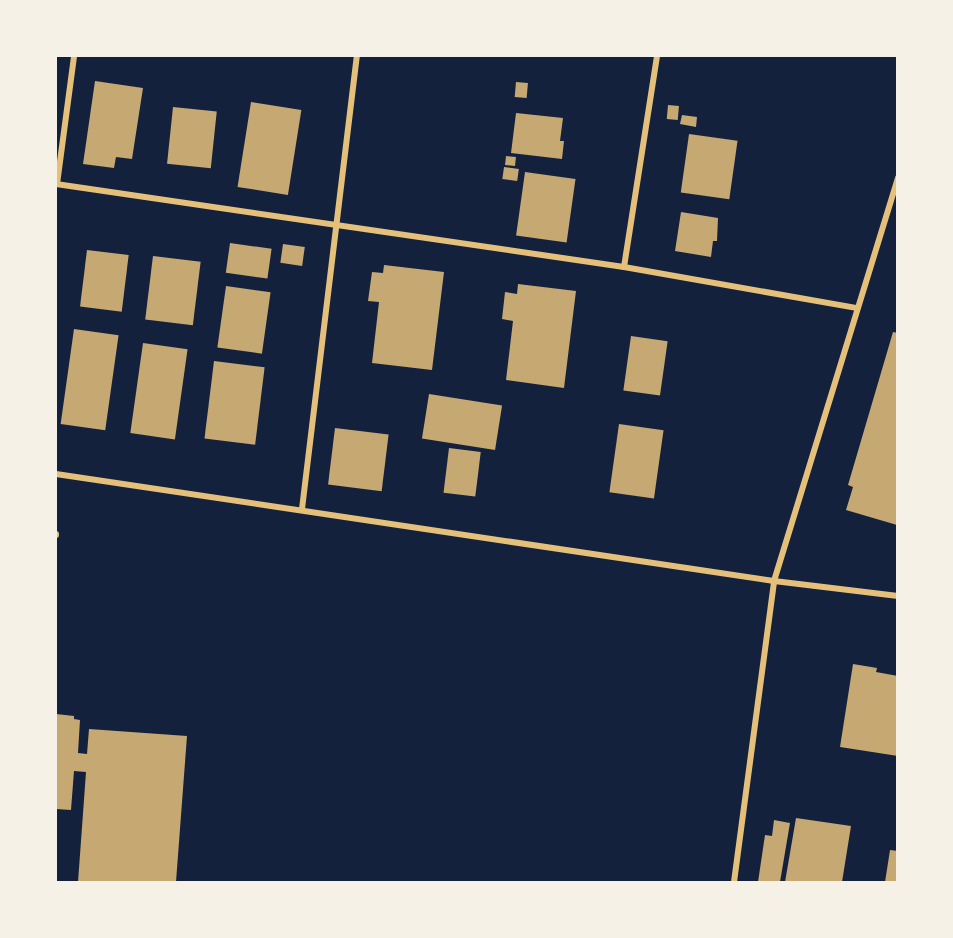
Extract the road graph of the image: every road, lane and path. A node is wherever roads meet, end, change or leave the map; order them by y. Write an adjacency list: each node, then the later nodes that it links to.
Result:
1 (74, 56): 5 (street)
2 (357, 56): 6 (street)
3 (657, 56): 7 (street)
4 (897, 178): 8 (street)
5 (56, 184): 6 (street)
6 (335, 226): 7 (street); 10 (street)
7 (624, 267): 8 (street)
8 (857, 308): 11 (street)
9 (56, 474): 10 (street)
10 (302, 509): 11 (street)
11 (774, 581): 12 (street); 13 (street)
12 (897, 596)
13 (734, 882)

